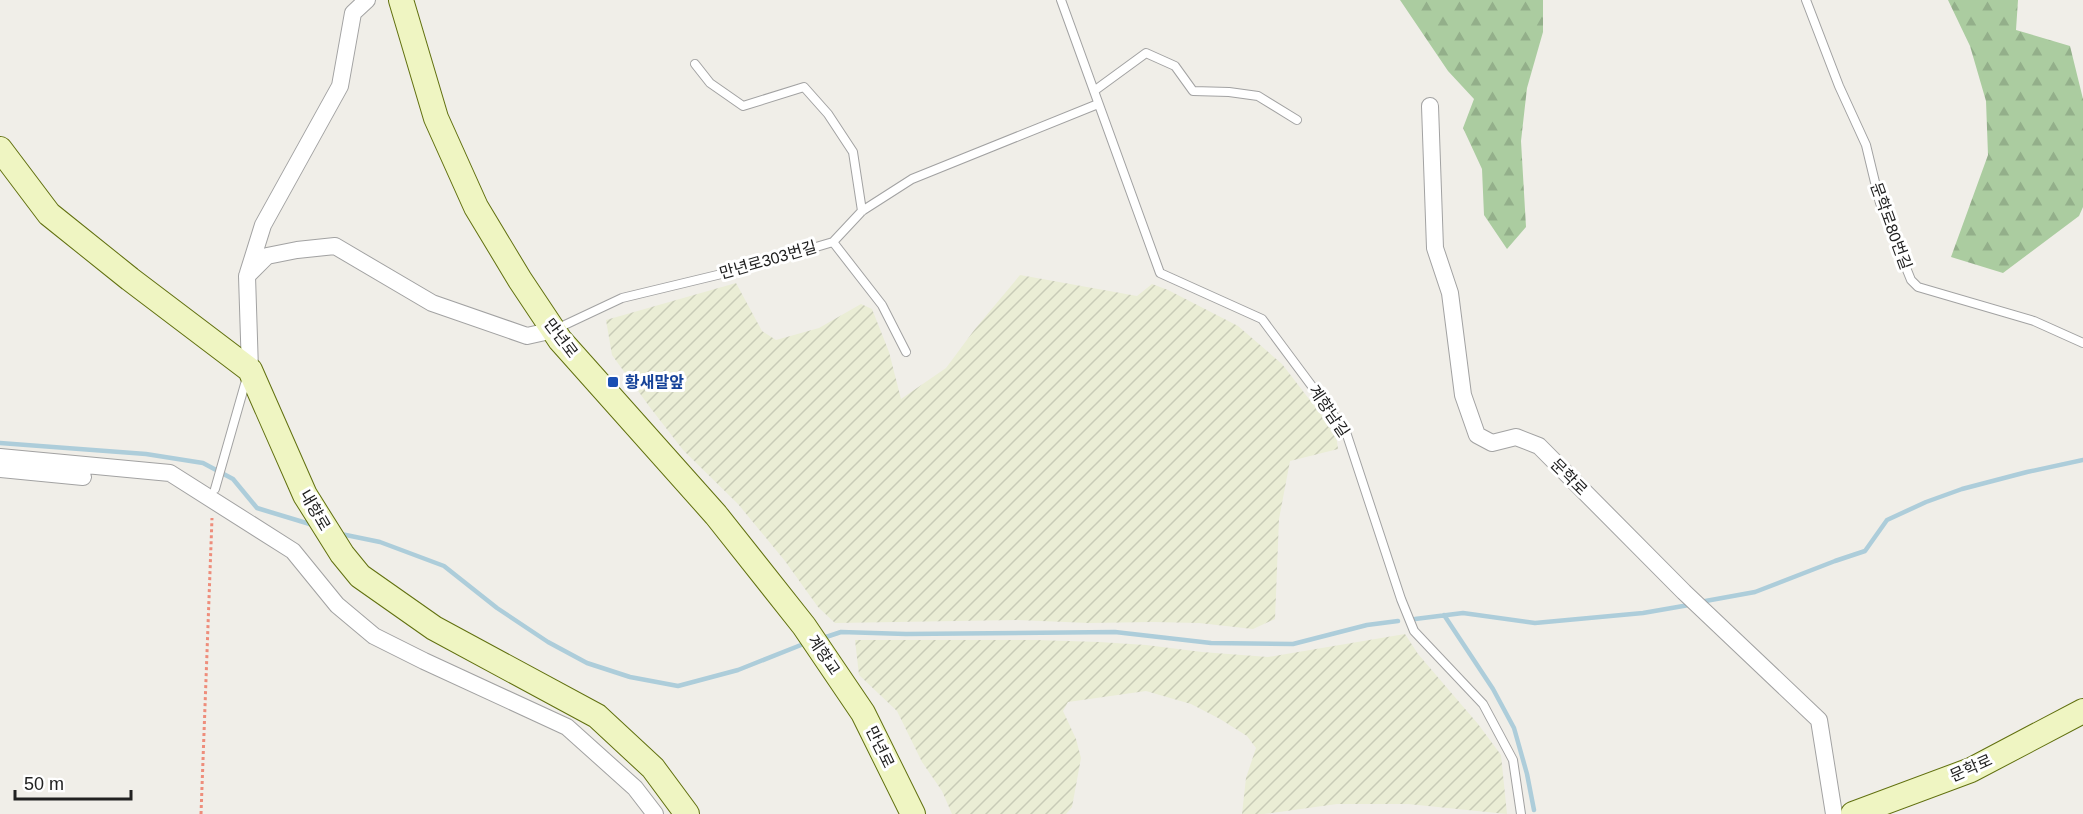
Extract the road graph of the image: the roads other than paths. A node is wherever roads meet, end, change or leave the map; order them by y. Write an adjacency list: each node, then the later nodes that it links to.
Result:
1 (367, 0): 13 (street)
2 (401, 0): 14 (street, 만년로)
3 (1061, 0): 6 (lane, 계향남길)
4 (1806, 0): 15 (lane, 문학로80번길)
5 (695, 64): 11 (lane)
6 (1094, 92): 7 (lane, 계향남길); 9 (lane)
7 (1098, 104): 11 (lane, 만년로303번길); 28 (lane, 계향남길)
8 (1430, 106): 29 (street, 문학로)
9 (1297, 120)
10 (0, 149): 17 (street, 내향로)
11 (862, 211): 12 (lane, 만년로303번길)
12 (832, 242): 14 (lane, 만년로303번길); 16 (lane)
13 (247, 276): 14 (street); 17 (street)
14 (554, 330): 22 (street, 만년로)
15 (2083, 343)
16 (906, 352)
17 (250, 370): 21 (lane); 26 (street, 내향로)
18 (0, 457): 20 (street)
19 (0, 469): 20 (street)
20 (188, 485): 21 (street)
21 (214, 494): 25 (street)
22 (804, 626): 23 (street, 계향교)
23 (843, 683): 27 (street, 만년로)
24 (2083, 711): 30 (street, 문학로)
25 (655, 814)
26 (687, 814)
27 (913, 814)
28 (1521, 814)
29 (1834, 814)
30 (1853, 814)

